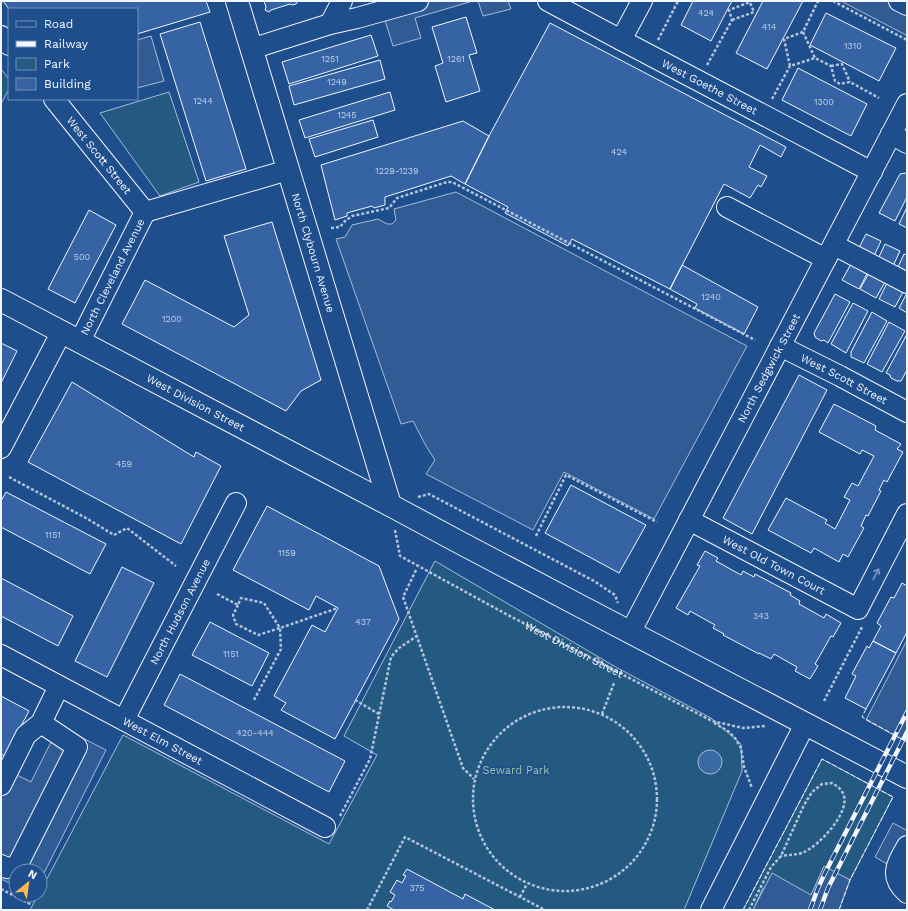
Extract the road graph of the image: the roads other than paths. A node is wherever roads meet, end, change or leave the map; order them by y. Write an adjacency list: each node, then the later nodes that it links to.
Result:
1 (237, 1): 12 (main road, North Clybourn Avenue)
2 (342, 1): 8 (street)
3 (418, 1): 8 (street)
4 (548, 1): 10 (street, West Goethe Street)
5 (642, 1): 10 (street)
6 (899, 1): 7 (street)
7 (907, 5)
8 (330, 24): 12 (street)
9 (1, 36): 11 (street)
10 (621, 40): 17 (street, West Goethe Street)
11 (8, 45)
12 (251, 49): 16 (main road, North Clybourn Avenue)
13 (55, 100): 19 (street, West Scott Street)
14 (907, 104): 15 (street, North Sedgwick Street)
15 (899, 139): 17 (street, North Sedgwick Street)
16 (288, 170): 19 (street); 28 (main road, North Clybourn Avenue)
17 (872, 172): 20 (street, North Sedgwick Street)
18 (727, 207): 20 (street)
19 (145, 212): 23 (street, North Cleveland Avenue)
20 (830, 252): 21 (street); 24 (street, North Sedgwick Street)
21 (907, 283)
22 (1, 300): 23 (main road, West Division Street)
23 (71, 336): 26 (street, North Cleveland Avenue); 28 (main road, West Division Street)
24 (780, 346): 25 (street, West Scott Street); 30 (street, North Sedgwick Street)
25 (907, 412)
26 (1, 448)
27 (236, 504): 34 (street, North Hudson Avenue)
28 (390, 505): 31 (main road, West Division Street)
29 (907, 514): 30 (street, West Old Town Court, one-way to 29)
30 (689, 520): 31 (street, North Sedgwick Street)
31 (630, 633): 36 (main road, West Division Street)
32 (1, 655): 33 (street, West Elm Street)
33 (60, 686): 34 (street, West Elm Street); 35 (street)
34 (124, 720): 39 (street, West Elm Street)
35 (41, 723): 38 (street); 41 (street)
36 (805, 724): 37 (main road, West Division Street); 43 (street)
37 (907, 777)
38 (1, 784)
39 (325, 827)
40 (907, 846): 42 (street)
41 (1, 865)
42 (907, 893)
43 (711, 910)

